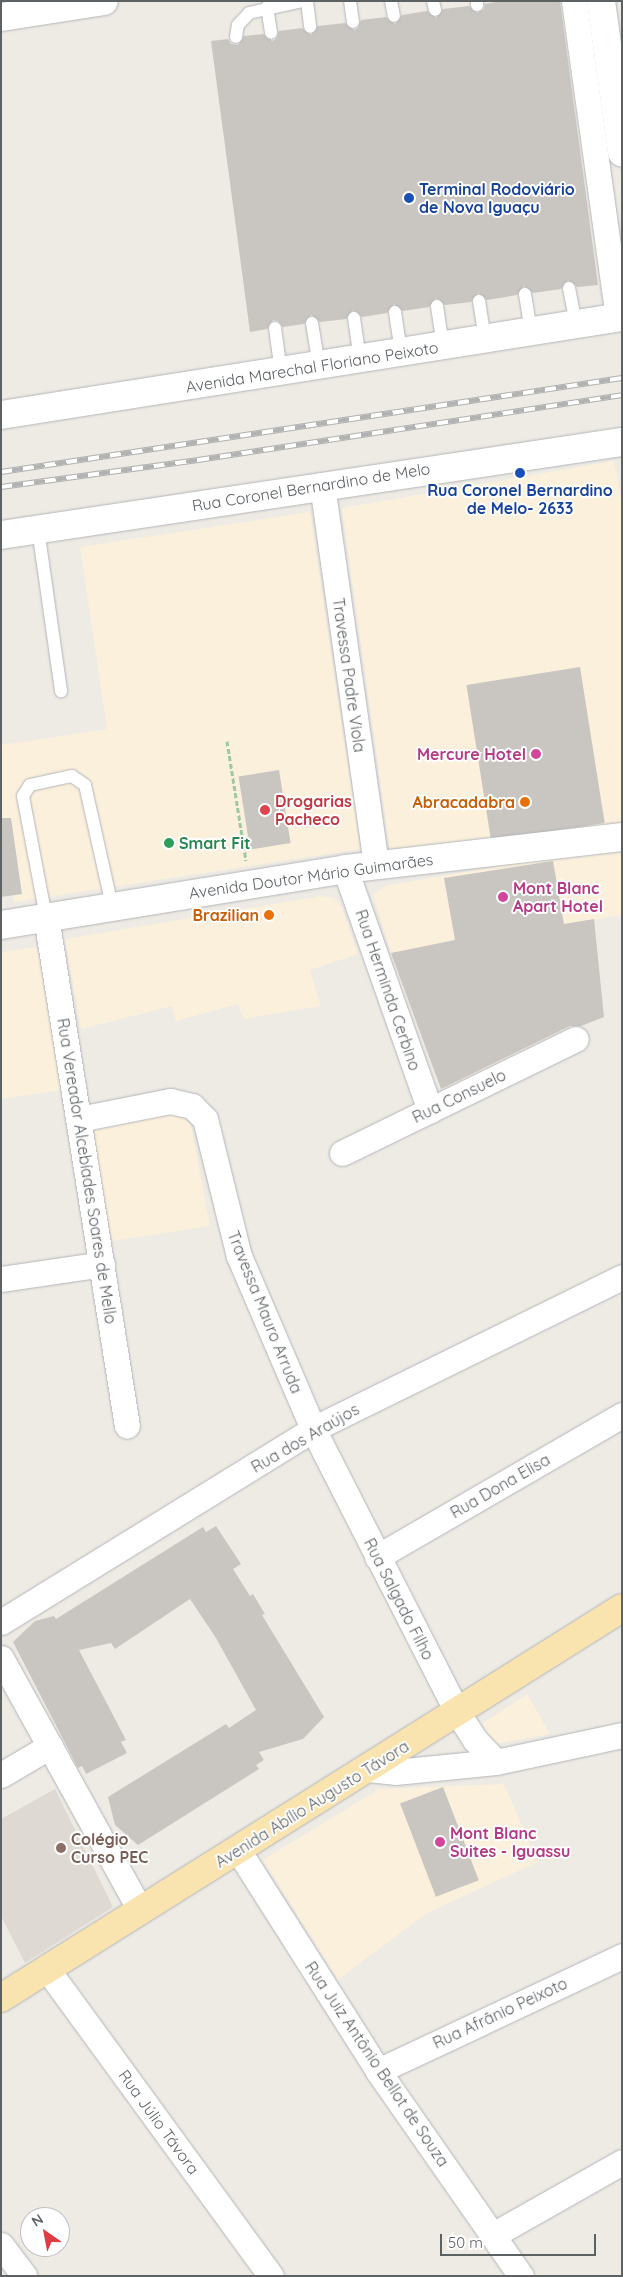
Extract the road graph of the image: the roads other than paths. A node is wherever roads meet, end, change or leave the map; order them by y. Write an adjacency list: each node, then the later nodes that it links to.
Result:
1 (104, 1): 10 (main road)
2 (302, 1): 8 (lane)
3 (306, 1): 12 (lane)
4 (350, 1): 11 (lane)
5 (391, 1): 9 (lane)
6 (574, 1): 21 (street)
7 (601, 1): 15 (main road)
8 (267, 7): 13 (lane); 14 (lane)
9 (394, 16)
10 (1, 17)
11 (353, 22)
12 (310, 27)
13 (271, 32)
14 (236, 38)
15 (622, 153)
16 (570, 288): 24 (lane)
17 (525, 294): 26 (lane)
18 (479, 301): 27 (lane)
19 (437, 306): 28 (lane)
20 (396, 312): 29 (lane)
21 (620, 317): 24 (main road, Avenida Marechal Floriano Peixoto)
22 (354, 318): 30 (lane)
23 (312, 323): 31 (lane)
24 (576, 324): 26 (main road, Avenida Marechal Floriano Peixoto)
25 (275, 328): 32 (lane)
26 (531, 332): 27 (main road, Avenida Marechal Floriano Peixoto)
27 (485, 339): 28 (main road, Avenida Marechal Floriano Peixoto)
28 (442, 346): 29 (main road, Avenida Marechal Floriano Peixoto)
29 (401, 352): 30 (main road, Avenida Marechal Floriano Peixoto)
30 (360, 359): 31 (main road, Avenida Marechal Floriano Peixoto)
31 (318, 366): 32 (main road, Avenida Marechal Floriano Peixoto)
32 (280, 372): 33 (main road, Avenida Marechal Floriano Peixoto)
33 (1, 415)
34 (622, 442): 35 (main road, Rua Coronel Bernardino de Melo)
35 (322, 485): 36 (main road, Rua Coronel Bernardino de Melo); 40 (street, Travessa Padre Viola)
36 (38, 529): 37 (main road, Rua Coronel Bernardino de Melo); 38 (lane)
37 (1, 535)
38 (61, 691)
39 (622, 837): 40 (main road, Avenida Doutor Mário Guimarães)
40 (376, 865): 41 (main road, Avenida Doutor Mário Guimarães)
41 (345, 869): 42 (main road, Avenida Doutor Mário Guimarães); 46 (street, Rua Herminda Cerbino)
42 (112, 906): 43 (main road, Avenida Doutor Mário Guimarães); 43 (lane)
43 (46, 917): 44 (main road, Avenida Doutor Mário Guimarães); 47 (street, Rua Vereador Alcebíades Soares de Mello)
44 (1, 924)
45 (576, 1039): 46 (street, Rua Consuelo)
46 (430, 1110): 48 (street, Rua Consuelo)
47 (79, 1119): 49 (street, Rua Vereador Alcebíades Soares de Mello); 54 (street, Travessa Mauro Arruda)
48 (342, 1153)
49 (102, 1264): 51 (street); 53 (street, Rua Vereador Alcebíades Soares de Mello)
50 (622, 1277): 54 (street, Rua dos Araújos)
51 (1, 1279)
52 (622, 1415): 55 (street, Rua Dona Elisa)
53 (128, 1426)
54 (313, 1430): 55 (street, Rua Salgado Filho); 57 (street, Rua dos Araújos)
55 (377, 1557): 59 (street, Rua Salgado Filho)
56 (622, 1608): 59 (main road, Avenida Abílio Augusto Távora)
57 (1, 1622)
58 (1, 1658): 61 (street)
59 (457, 1712): 62 (street, Rua Salgado Filho); 63 (main road, Avenida Abílio Augusto Távora)
60 (622, 1735): 62 (street)
61 (50, 1746): 64 (street); 66 (street)
62 (496, 1762): 63 (street)
63 (367, 1769): 65 (main road, Avenida Abílio Augusto Távora)
64 (1, 1775)
65 (238, 1850): 66 (main road, Avenida Abílio Augusto Távora); 70 (street, Rua Juiz Antônio Bellot de Souza)
66 (140, 1910): 68 (main road, Avenida Abílio Augusto Távora)
67 (622, 1956): 70 (street, Rua Afrânio Peixoto)
68 (47, 1969): 69 (main road, Avenida Abílio Augusto Távora); 75 (street, Rua Júlio Távora)
69 (1, 1998)
70 (378, 2071): 72 (street, Rua Juiz Antônio Bellot de Souza)
71 (622, 2162): 72 (street)
72 (493, 2235): 76 (street, Rua Juiz Antônio Bellot de Souza)
73 (1, 2245): 74 (street)
74 (24, 2276)
75 (271, 2276)
76 (521, 2276)

